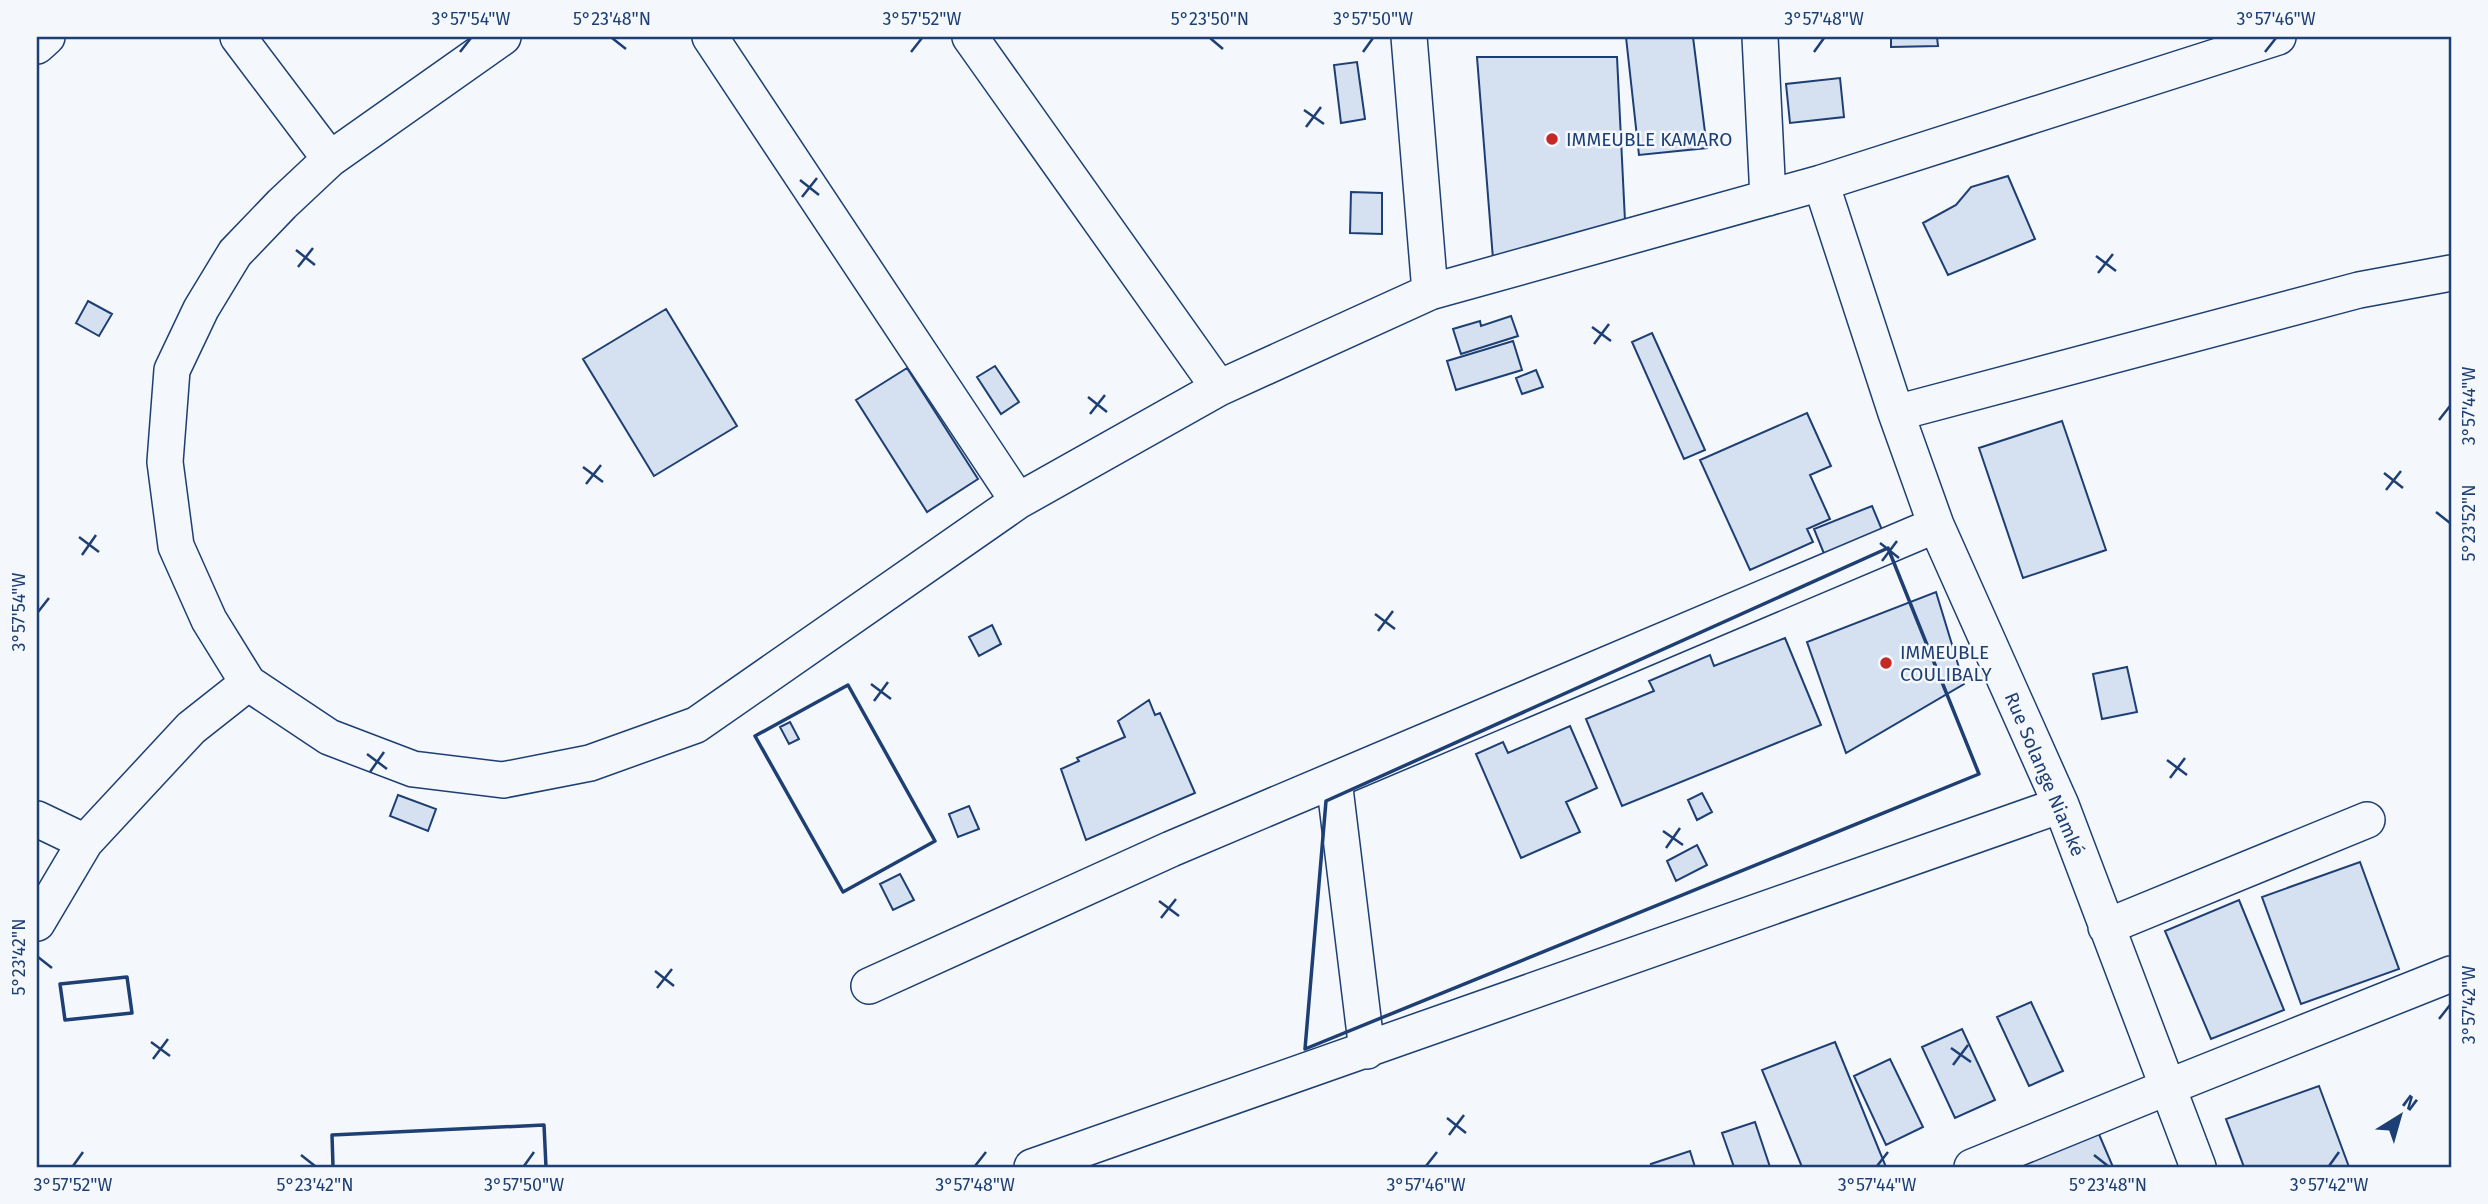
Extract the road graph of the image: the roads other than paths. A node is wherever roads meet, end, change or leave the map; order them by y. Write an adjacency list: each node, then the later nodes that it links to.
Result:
1 (47, 37): 9 (street)
2 (238, 37): 10 (street)
3 (503, 37): 10 (street)
4 (710, 37): 17 (street)
5 (970, 37): 15 (street)
6 (1409, 37): 14 (street)
7 (1760, 37): 12 (street)
8 (2278, 37): 11 (street)
9 (37, 47)
10 (330, 159): 19 (street)
11 (1821, 183): 12 (street); 16 (street, Rue Solange Niamké)
12 (1768, 198): 14 (street)
13 (2451, 273): 16 (street)
14 (1430, 292): 15 (street)
15 (1219, 388): 17 (street)
16 (1896, 412): 18 (street, Rue Solange Niamké)
17 (1018, 501): 19 (street)
18 (1936, 525): 20 (street); 21 (street, Rue Solange Niamké)
19 (248, 683): 24 (street)
20 (1334, 779): 28 (street); 29 (street)
21 (2061, 805): 26 (street, Rue Solange Niamké); 29 (street)
22 (37, 819): 24 (street)
23 (2367, 820): 26 (street)
24 (85, 842): 25 (street)
25 (37, 923)
26 (2106, 927): 30 (street, Rue Solange Niamké)
27 (2451, 974): 30 (street)
28 (869, 986)
29 (1367, 1051): 31 (street)
30 (2168, 1087): 32 (street); 33 (street, Rue Solange Niamké)
31 (1032, 1167)
32 (1972, 1167)
33 (2198, 1167)

